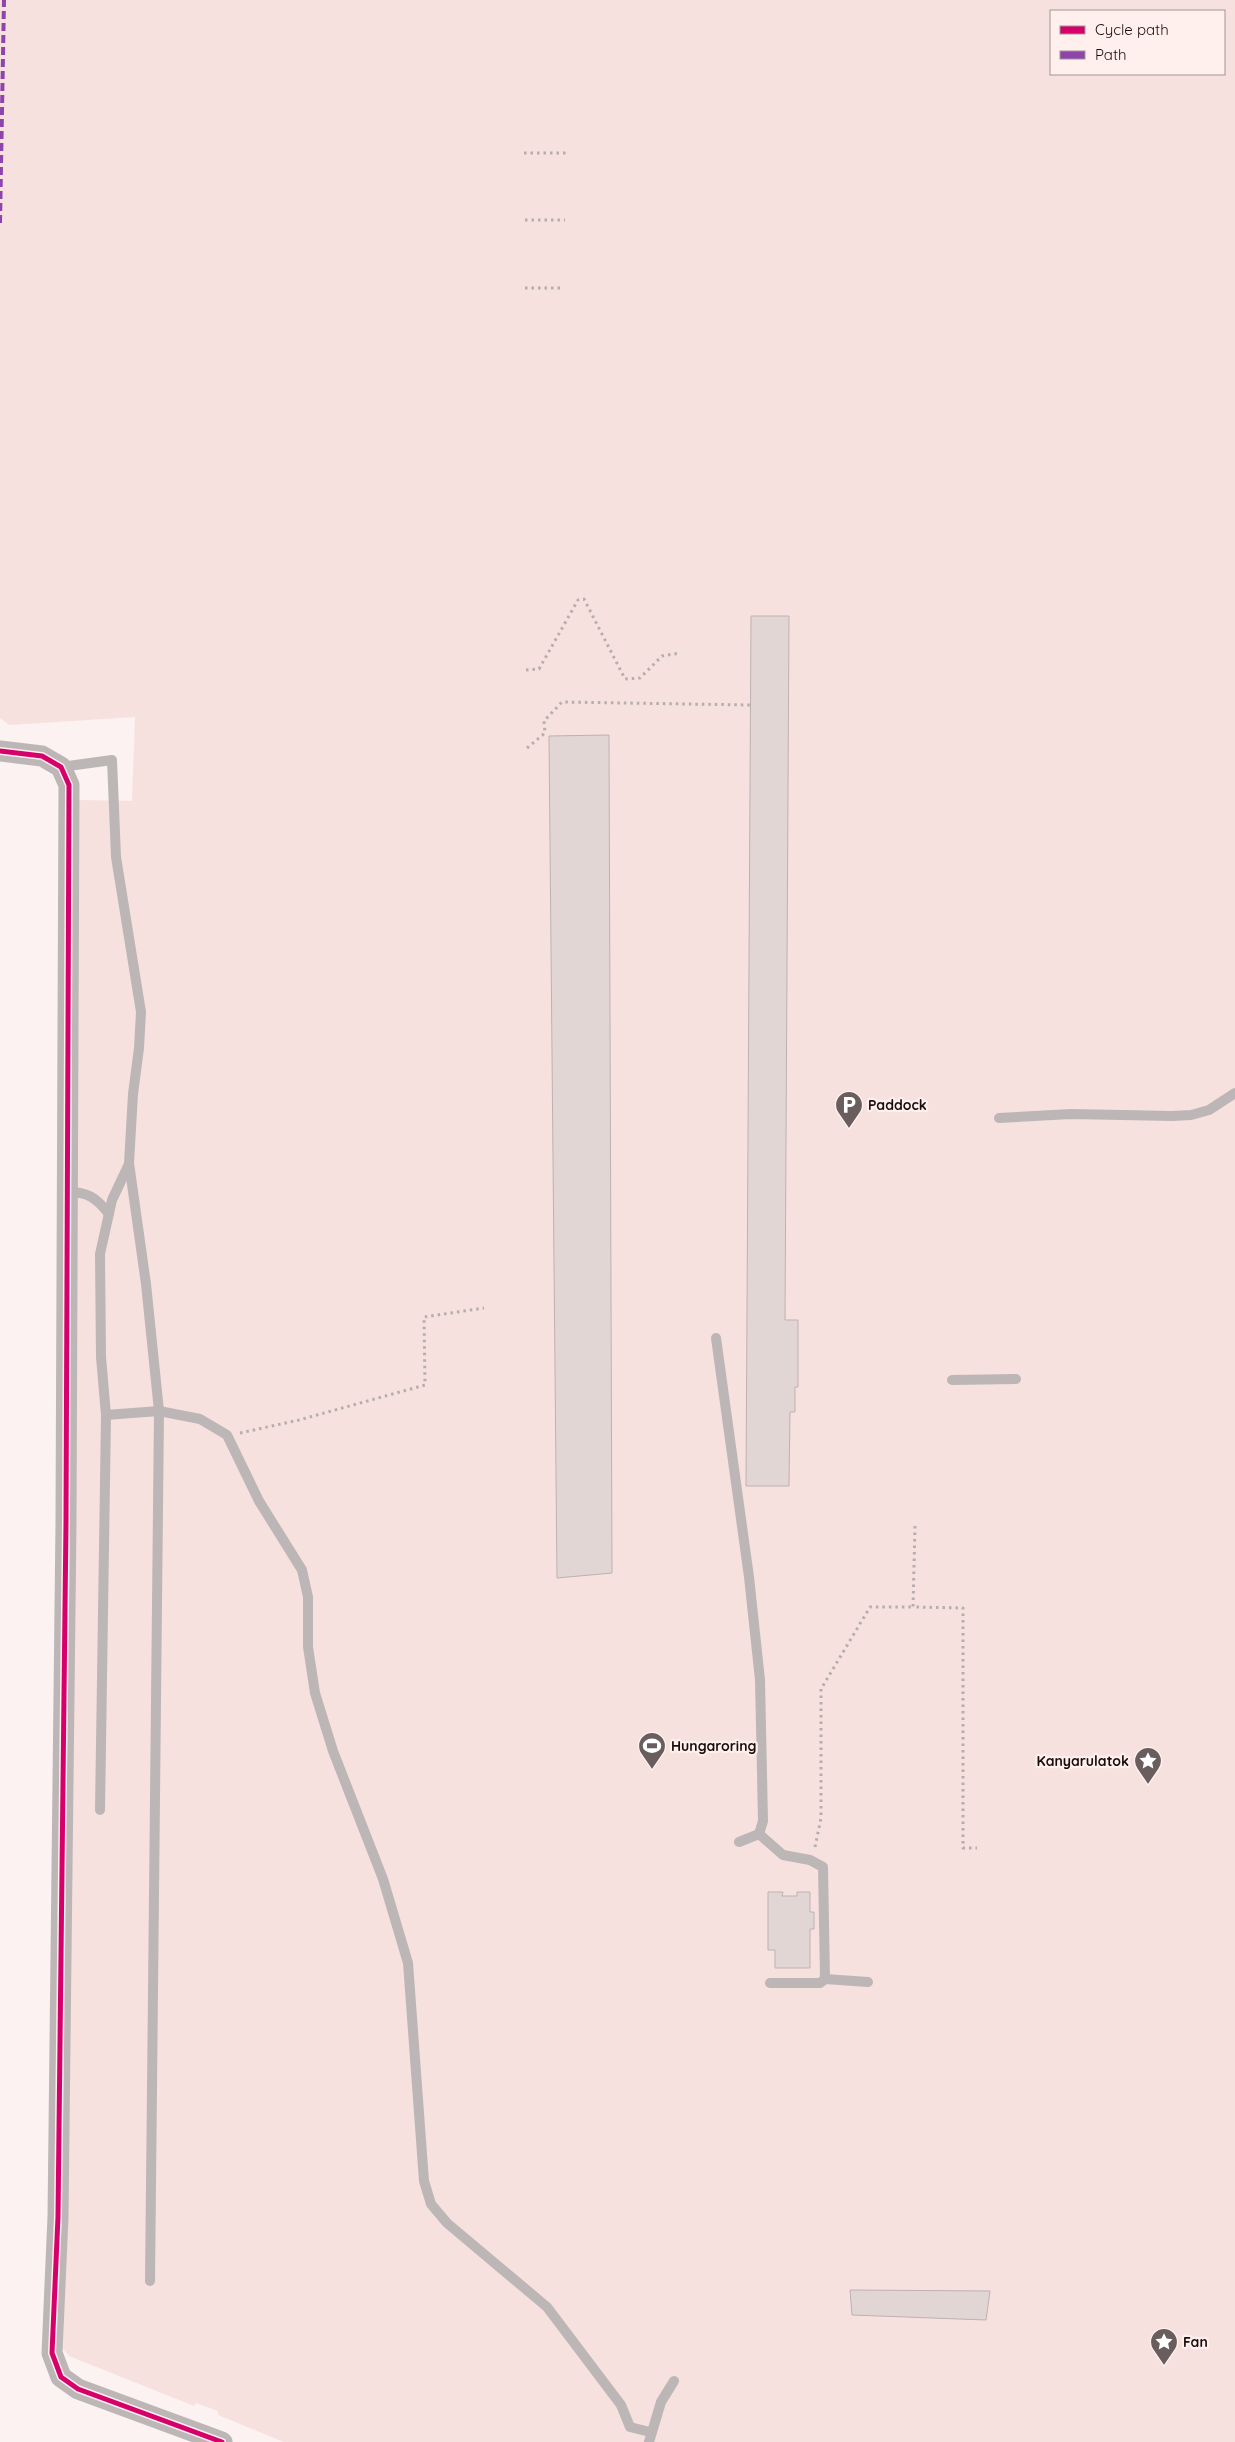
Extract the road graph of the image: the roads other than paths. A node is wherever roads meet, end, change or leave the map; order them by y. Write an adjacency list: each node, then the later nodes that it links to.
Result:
1 (0, 751): 2 (street)
2 (61, 767): 5 (lane); 6 (street)
3 (1235, 1093): 4 (lane)
4 (999, 1118)
5 (129, 1163): 7 (lane); 11 (lane)
6 (66, 1191): 7 (lane); 22 (street)
7 (109, 1214): 12 (lane)
8 (716, 1338): 14 (lane)
9 (1016, 1379): 10 (lane)
10 (952, 1380)
11 (159, 1411): 12 (lane); 19 (lane); 21 (lane)
12 (106, 1415): 13 (lane)
13 (100, 1810)
14 (759, 1834): 15 (lane); 16 (lane)
15 (739, 1842)
16 (825, 1979): 17 (lane); 18 (lane)
17 (868, 1982)
18 (770, 1983)
19 (150, 2281)
20 (674, 2381): 21 (lane)
21 (649, 2437)
22 (222, 2442)

